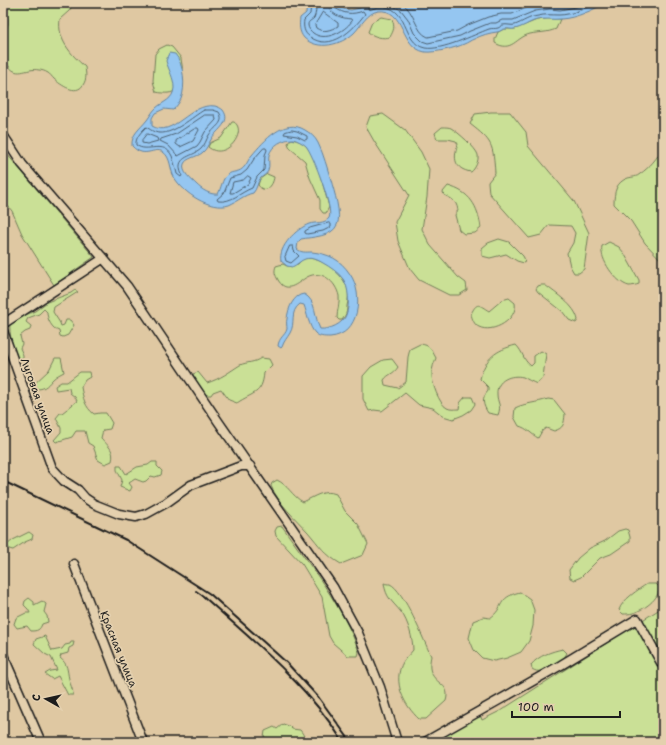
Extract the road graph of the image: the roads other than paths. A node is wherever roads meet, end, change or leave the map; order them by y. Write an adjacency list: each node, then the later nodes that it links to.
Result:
1 (3, 135): 2 (street)
2 (104, 258): 3 (street); 5 (street)
3 (3, 324)
4 (3, 331): 5 (street, Луговая улица)
5 (250, 466): 11 (street)
6 (74, 564): 10 (street, Красная улица)
7 (3, 655): 9 (street)
8 (663, 666): 12 (street)
9 (41, 742)
10 (143, 742)
11 (397, 742)
12 (425, 742)

